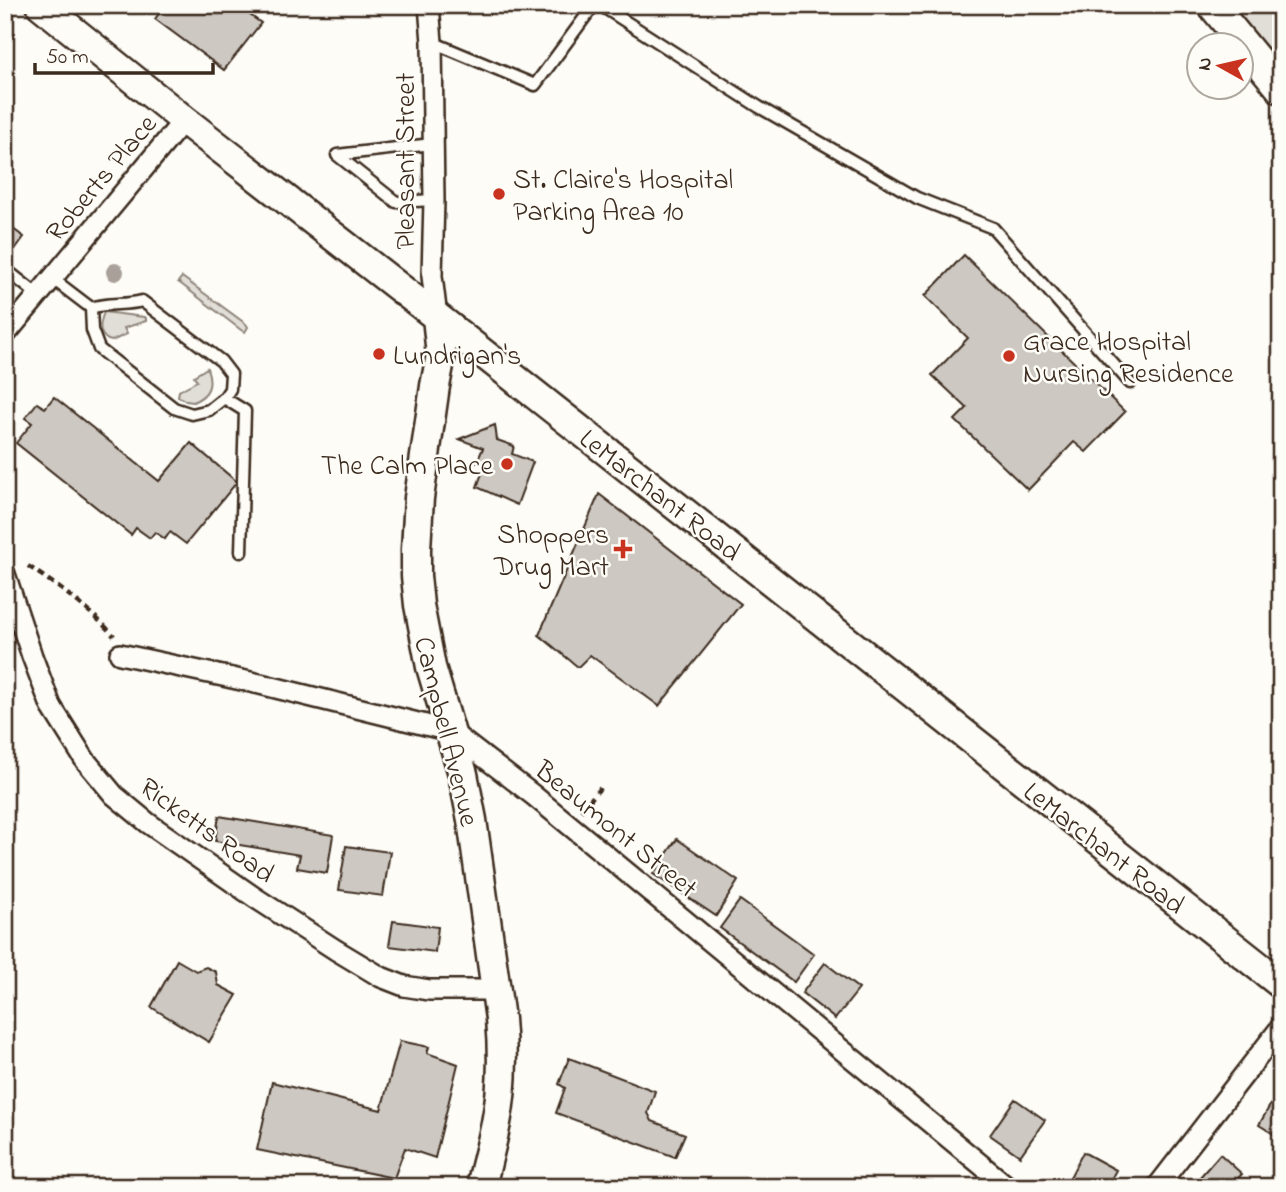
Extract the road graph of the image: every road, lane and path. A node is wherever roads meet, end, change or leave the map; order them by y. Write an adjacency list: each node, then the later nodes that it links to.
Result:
1 (41, 5): 8 (main road, LeMarchant Road)
2 (429, 5): 6 (street, Pleasant Street)
3 (594, 5): 6 (lane)
4 (600, 5): 17 (lane)
5 (1212, 5): 7 (main road)
6 (432, 42): 9 (street, Pleasant Street)
7 (1281, 89)
8 (184, 120): 12 (street, Roberts Place); 15 (main road, LeMarchant Road)
9 (432, 144): 10 (street, Pleasant Street); 10 (lane)
10 (434, 200): 15 (street, Pleasant Street)
11 (5, 269): 13 (lane)
12 (53, 279): 13 (street, Roberts Place); 14 (lane)
13 (38, 295): 16 (street, Roberts Place)
14 (91, 308): 18 (lane); 18 (lane)
15 (437, 317): 23 (main road, Campbell Avenue); 26 (main road, LeMarchant Road)
16 (5, 335)
17 (1130, 383)
18 (224, 398): 19 (lane)
19 (241, 552)
20 (28, 566): 22 (path)
21 (5, 574): 27 (street, Ricketts Road)
22 (120, 654): 23 (street, Beaumont Street)
23 (450, 731): 25 (street, Beaumont Street); 27 (main road, Campbell Avenue)
24 (600, 788): 25 (path)
25 (569, 825): 30 (street, Beaumont Street)
26 (1281, 984)
27 (496, 990): 29 (main road, Campbell Avenue)
28 (1281, 1027): 31 (street)
29 (481, 1187)
30 (1008, 1187)
31 (1157, 1187)

